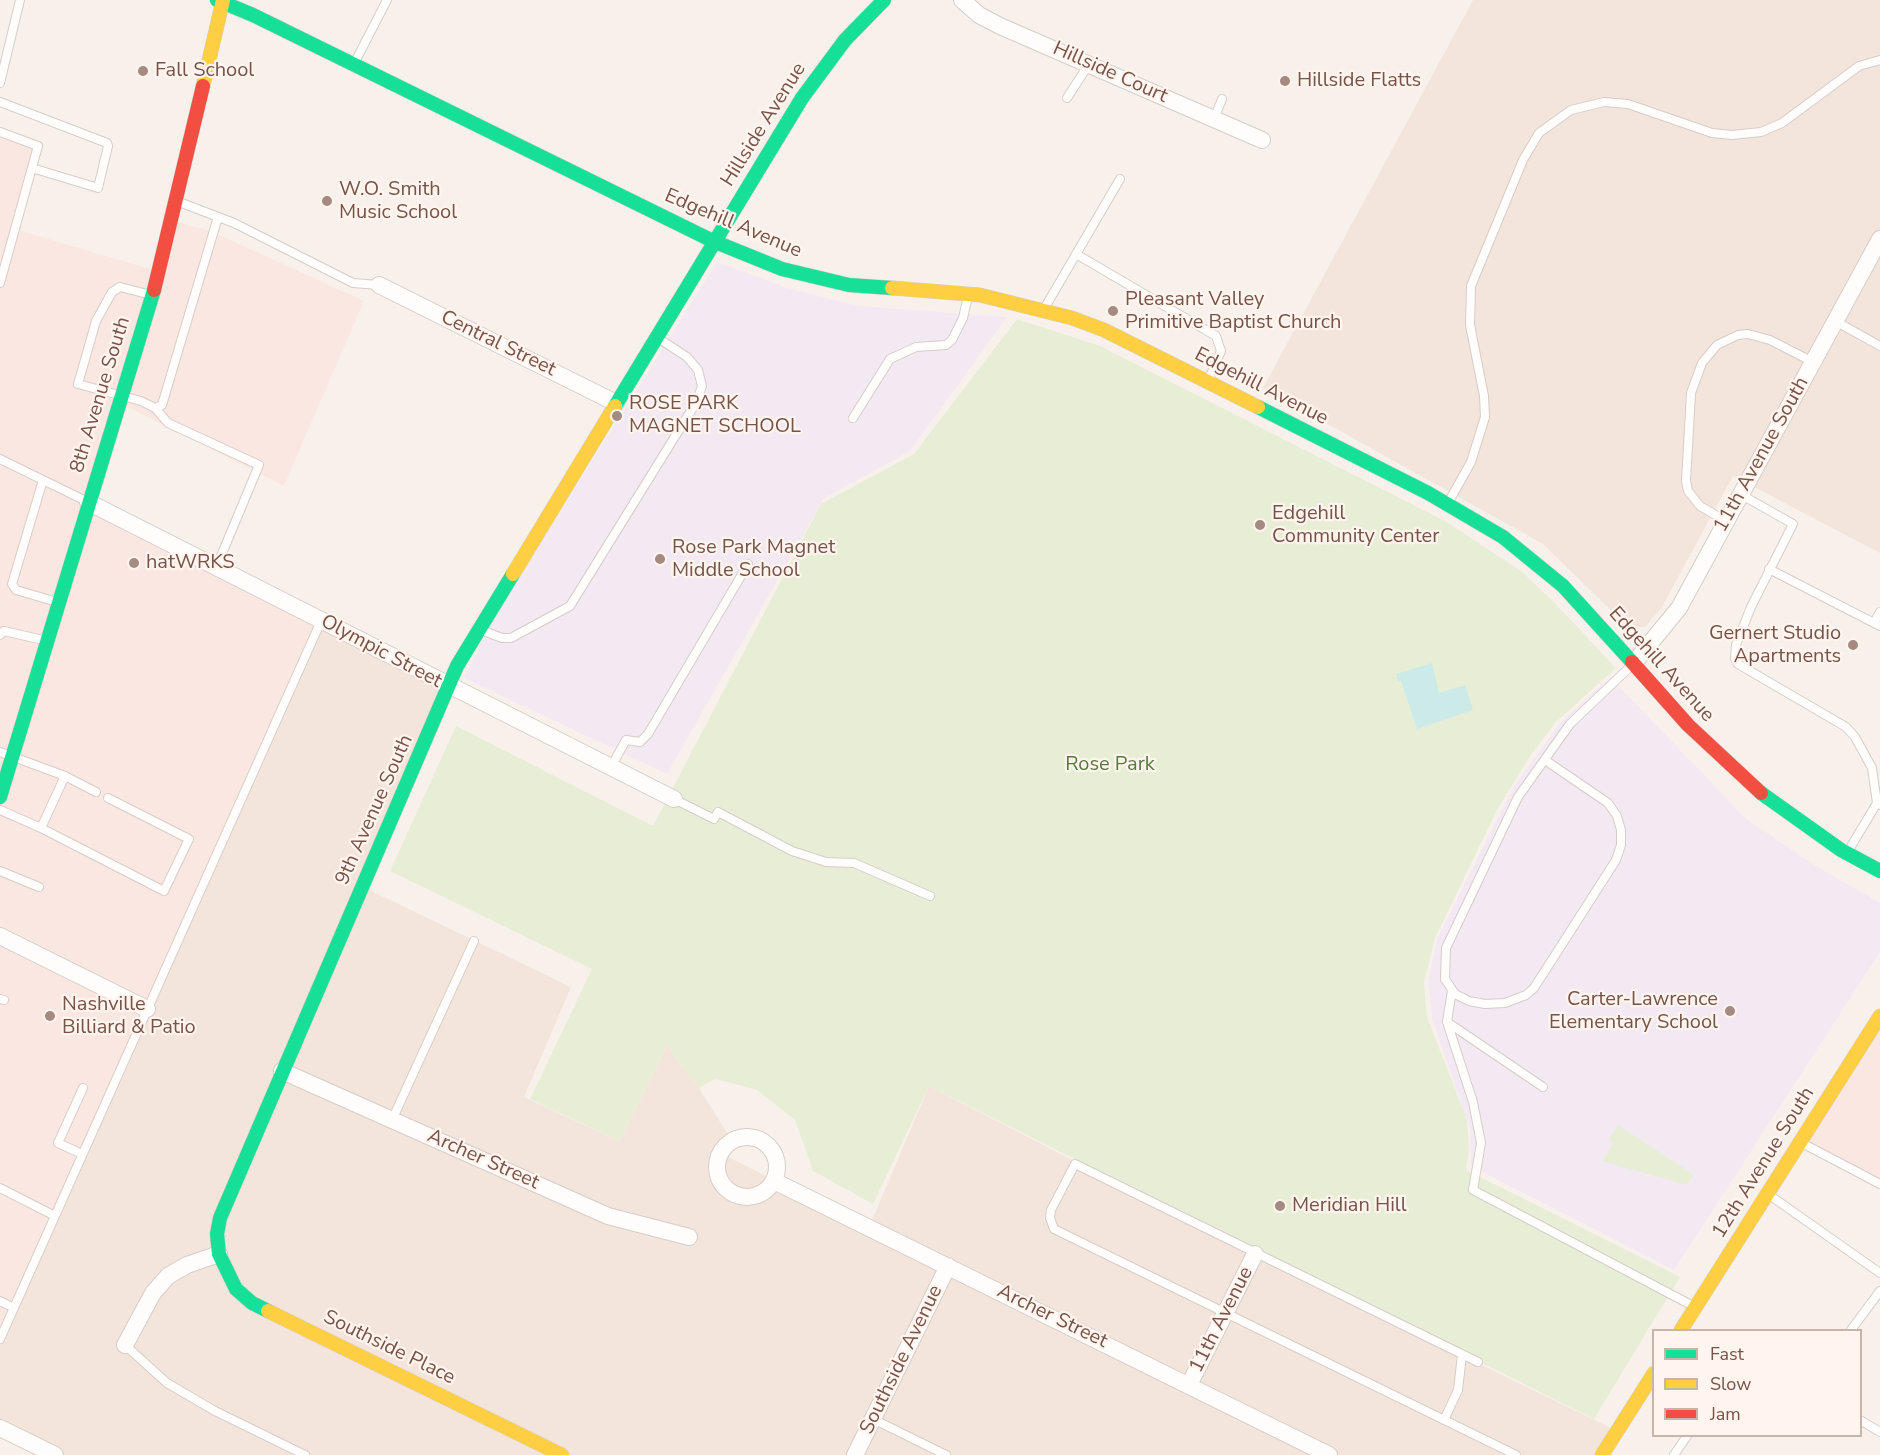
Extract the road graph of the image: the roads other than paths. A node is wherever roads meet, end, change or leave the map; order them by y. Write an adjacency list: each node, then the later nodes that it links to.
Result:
1 (20, 0): 9 (lane)
2 (387, 0): 8 (lane)
3 (884, 0): 21 (street, Hillside Avenue)
4 (962, 0): 7 (street, Hillside Court)
5 (221, 1): 8 (street, Edgehill Avenue); 18 (street, 8th Avenue South)
6 (1880, 60): 41 (lane)
7 (1089, 64): 10 (lane); 13 (street, Hillside Court)
8 (354, 65): 21 (street, Edgehill Avenue)
9 (0, 83)
10 (1067, 98)
11 (1222, 99): 13 (lane)
12 (0, 102): 16 (lane)
13 (1214, 119): 15 (street, Hillside Court)
14 (0, 132): 16 (lane)
15 (1262, 140)
16 (32, 168): 23 (lane)
17 (1120, 179): 22 (lane)
18 (177, 201): 19 (lane); 26 (street, 8th Avenue South)
19 (218, 217): 24 (lane); 35 (lane)
20 (1880, 239): 28 (street, 11th Avenue South)
21 (713, 241): 25 (street, Edgehill Avenue); 29 (street, Hillside Avenue)
22 (1076, 254): 27 (lane); 32 (lane)
23 (0, 283)
24 (379, 285): 34 (street, Central Street)
25 (968, 294): 27 (street, Edgehill Avenue); 36 (lane)
26 (152, 296): 33 (street, 8th Avenue South); 33 (lane)
27 (1044, 310): 32 (street, Edgehill Avenue)
28 (1835, 321): 30 (lane); 31 (street, 11th Avenue South)
29 (656, 338): 34 (street, Hillside Avenue); 50 (lane)
30 (1880, 346)
31 (1813, 362): 39 (street, 11th Avenue South); 42 (lane)
32 (1208, 382): 41 (street, Edgehill Avenue)
33 (121, 395): 35 (lane); 40 (street, 8th Avenue South)
34 (616, 403): 50 (street, 9th Avenue South)
35 (154, 408): 44 (lane)
36 (853, 418)
37 (0, 459): 38 (lane)
38 (43, 480): 40 (lane); 46 (lane)
39 (1740, 494): 42 (street, 11th Avenue South); 45 (lane)
40 (88, 502): 44 (street, Olympic Street); 46 (street, 8th Avenue South)
41 (1448, 503): 53 (street, Edgehill Avenue)
42 (1726, 521): 53 (street, 11th Avenue South)
43 (748, 564): 57 (lane)
44 (216, 568): 48 (street, Olympic Street)
45 (1769, 569): 49 (lane); 63 (lane)
46 (58, 602): 52 (street, 8th Avenue South)
47 (1880, 612): 49 (lane)
48 (321, 621): 54 (street, Olympic Street); 74 (lane)
49 (1877, 624)
50 (478, 629): 54 (street, 9th Avenue South)
51 (0, 635): 52 (lane)
52 (46, 641): 55 (street, 8th Avenue South)
53 (1634, 664): 56 (lane); 66 (street, Edgehill Avenue)
54 (450, 688): 57 (street, Olympic Street); 77 (street, 9th Avenue South)
55 (6, 753): 58 (lane); 60 (street, 8th Avenue South)
56 (1545, 760): 73 (lane); 73 (lane)
57 (611, 768): 62 (street, Olympic Street)
58 (64, 776): 59 (lane); 65 (lane)
59 (96, 792)
60 (0, 797)
61 (108, 798): 65 (lane)
62 (675, 799): 70 (lane)
63 (1878, 804): 66 (lane)
64 (0, 810): 65 (lane)
65 (41, 828)
66 (1846, 853): 68 (street, Edgehill Avenue)
67 (0, 871): 69 (lane)
68 (1880, 871)
69 (39, 887)
70 (930, 896)
71 (0, 936): 74 (street)
72 (474, 940): 80 (lane)
73 (1452, 990): 76 (lane)
74 (147, 1009): 82 (lane)
75 (1880, 1016): 81 (street, 12th Avenue South)
76 (1448, 1022): 78 (lane); 95 (lane)
77 (282, 1071): 80 (street, Archer Street); 89 (street, 9th Avenue South)
78 (1543, 1087)
79 (83, 1088): 82 (lane)
80 (393, 1120): 88 (street, Archer Street)
81 (1800, 1142): 84 (lane); 86 (street, 12th Avenue South)
82 (82, 1154): 87 (lane)
83 (774, 1181): 91 (street, Archer Street)
84 (1880, 1184)
85 (0, 1188): 87 (lane)
86 (1767, 1194): 92 (lane); 95 (street, 12th Avenue South)
87 (55, 1216): 96 (lane)
88 (689, 1236)
89 (219, 1254): 101 (street); 114 (street, Southside Place)
90 (1255, 1254): 97 (street, 11th Avenue); 97 (lane); 102 (lane)
91 (948, 1266): 105 (street, Archer Street); 106 (street, Southside Avenue)
92 (1880, 1273)
93 (1880, 1291): 99 (lane)
94 (0, 1301): 96 (lane)
95 (1695, 1307): 98 (street, 12th Avenue South)
96 (14, 1308): 100 (lane)
97 (1227, 1314): 105 (street, 11th Avenue); 107 (lane)
98 (1682, 1329)
99 (1852, 1329)
100 (0, 1339)
101 (125, 1345): 113 (lane)
102 (1462, 1354): 103 (lane); 107 (lane)
103 (1478, 1362)
104 (1652, 1375): 119 (street)
105 (1189, 1385): 117 (street, Archer Street)
106 (873, 1419): 115 (street, Southside Avenue); 116 (lane)
107 (1444, 1420): 118 (lane)
108 (1862, 1421): 110 (lane)
109 (0, 1428): 112 (street)
110 (1880, 1432)
111 (1686, 1437): 120 (lane)
112 (55, 1455)
113 (305, 1455)
114 (562, 1455)
115 (855, 1455)
116 (946, 1455)
117 (1329, 1455)
118 (1515, 1455)
119 (1602, 1455)
120 (1674, 1455)

